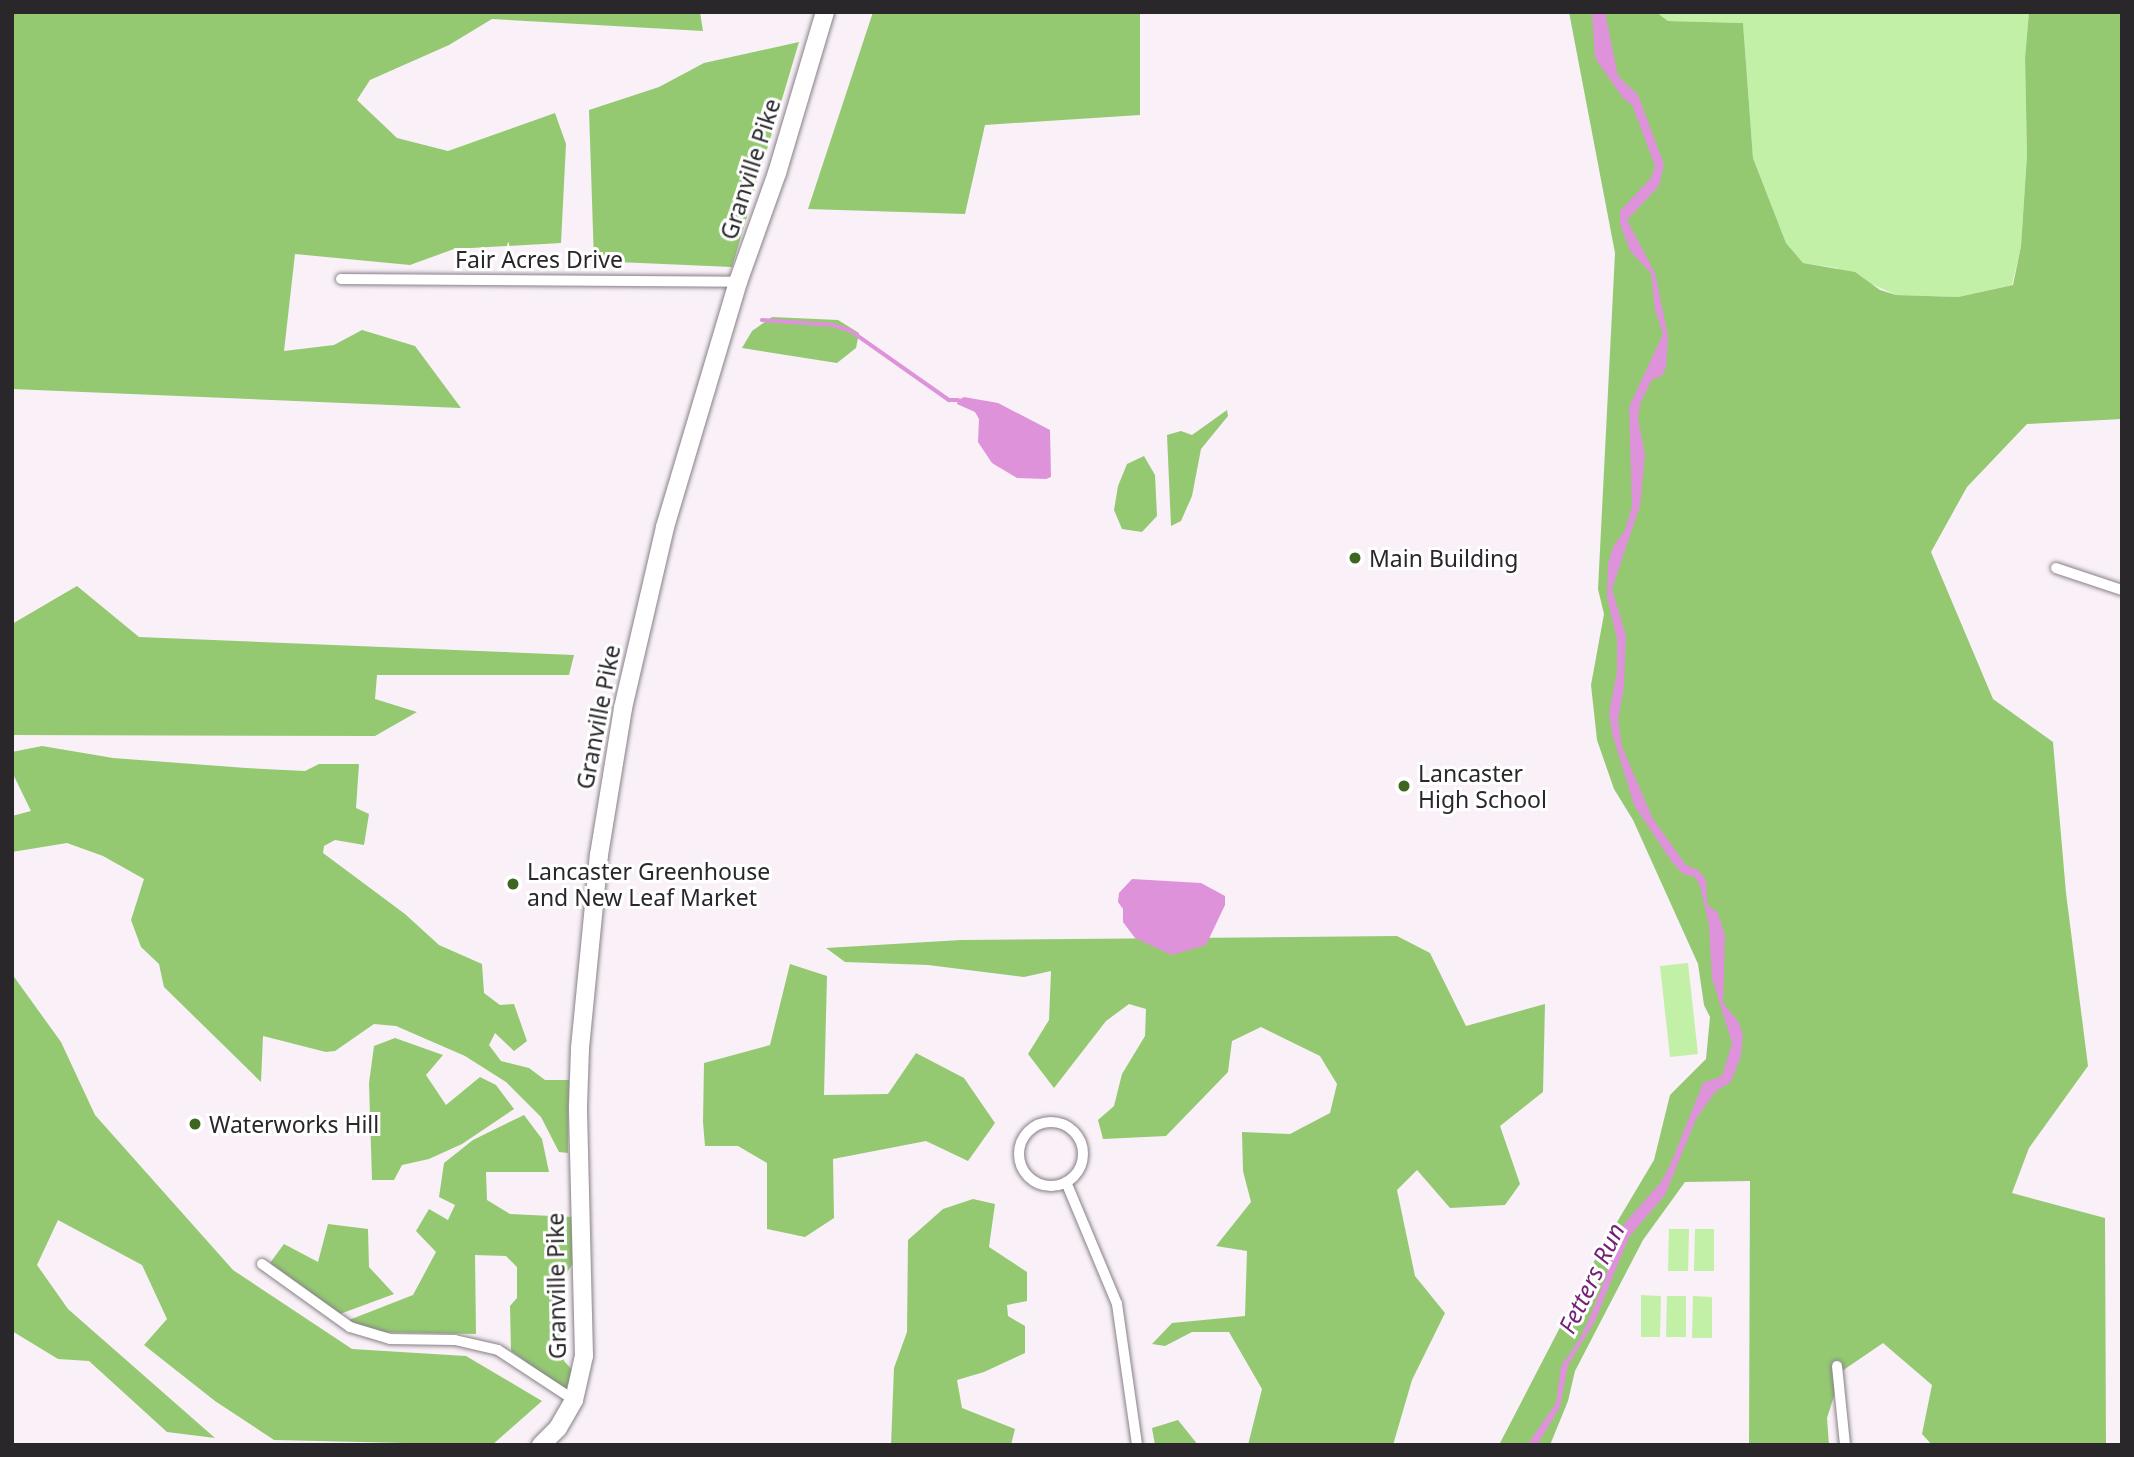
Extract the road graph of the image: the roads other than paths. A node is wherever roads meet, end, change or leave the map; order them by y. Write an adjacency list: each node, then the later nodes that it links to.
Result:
1 (825, 12): 3 (highway, Granville Pike)
2 (341, 279): 3 (street, Fair Acres Drive)
3 (738, 282): 9 (highway, Granville Pike)
4 (2056, 568): 5 (street)
5 (2122, 590)
6 (1066, 1182): 6 (street); 11 (street)
7 (262, 1264): 9 (street)
8 (1837, 1366): 12 (street)
9 (574, 1400): 10 (highway, Granville Pike)
10 (541, 1445)
11 (1137, 1445)
12 (1844, 1445)

